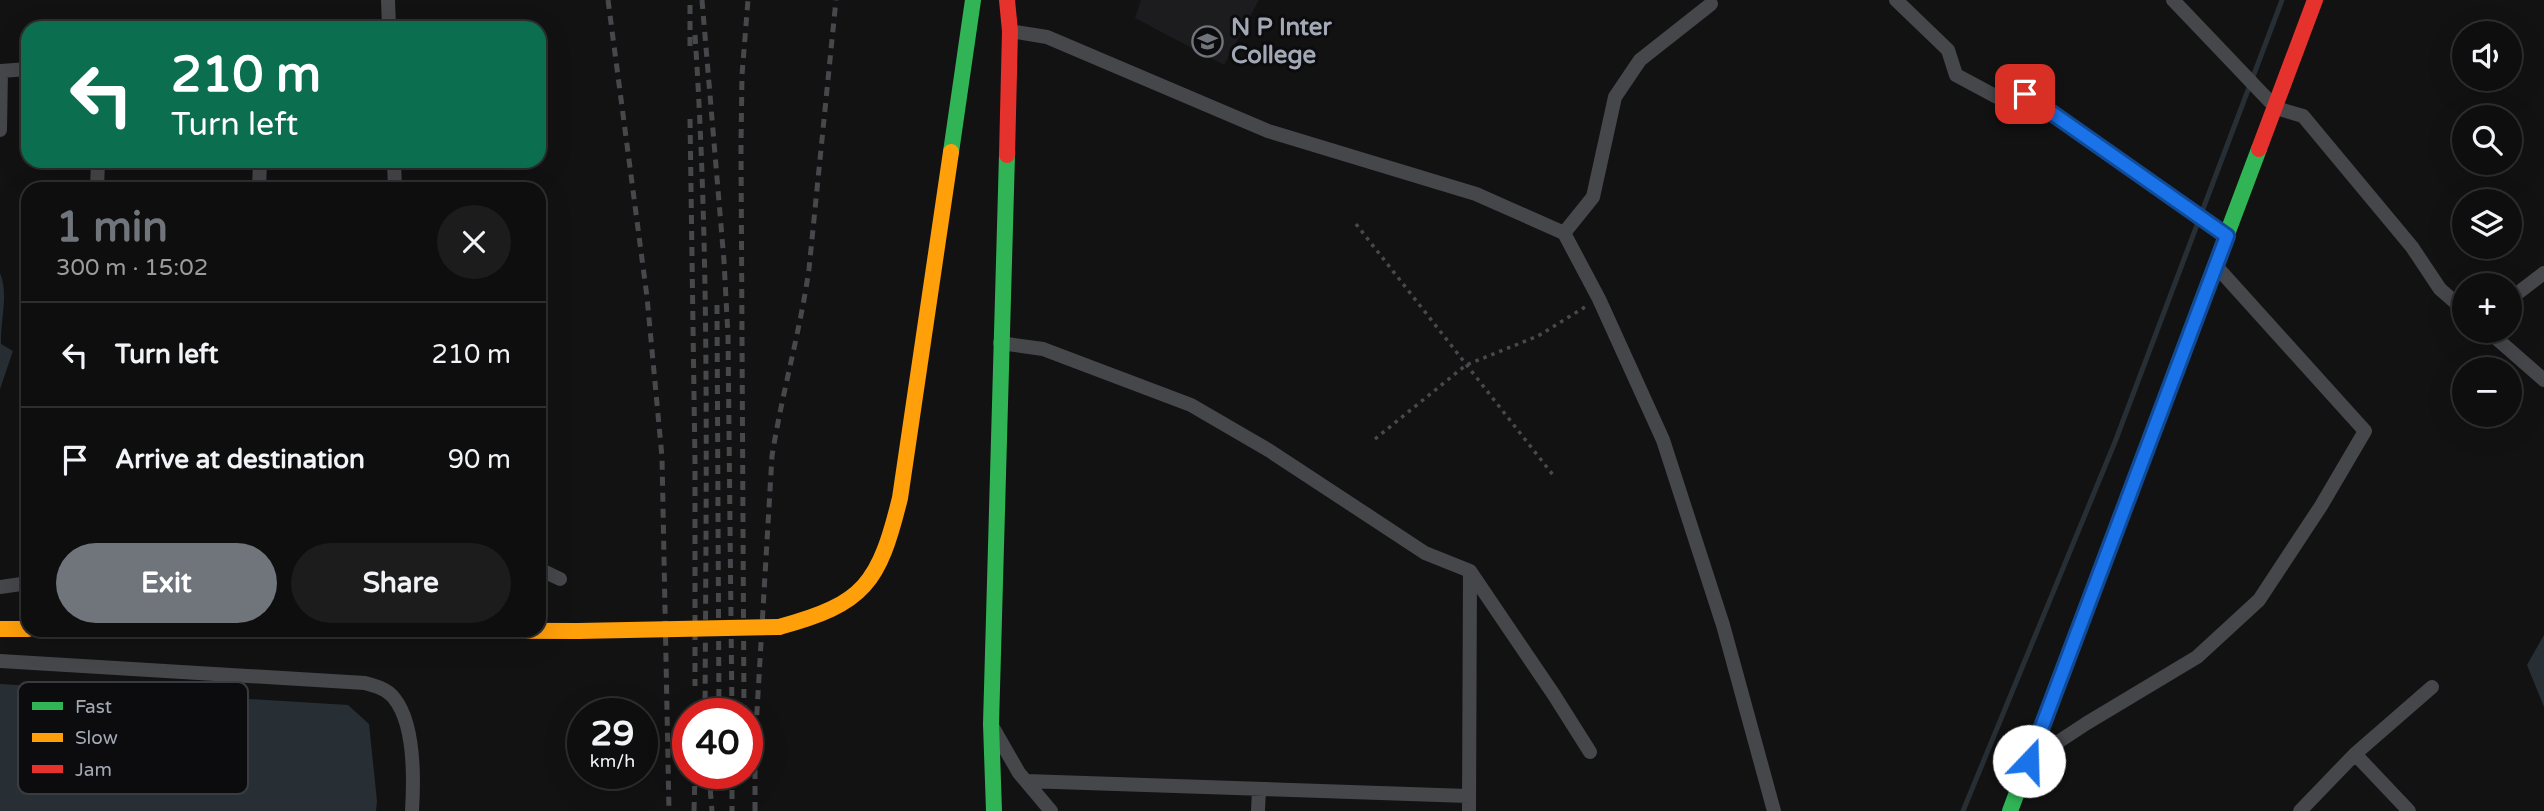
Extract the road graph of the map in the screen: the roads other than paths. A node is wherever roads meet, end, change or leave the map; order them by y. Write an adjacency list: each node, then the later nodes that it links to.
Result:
1 (388, 0): 8 (street)
2 (973, 0): 30 (main road, bridge)
3 (1007, 0): 9 (main road)
4 (1896, 0): 15 (street)
5 (2172, 0): 12 (street)
6 (2315, 0): 12 (main road)
7 (1711, 1): 14 (street)
8 (389, 21)
9 (1010, 30): 14 (street); 20 (main road)
10 (21, 70): 11 (street)
11 (1, 71): 13 (street)
12 (2276, 108): 15 (main road); 19 (street)
13 (0, 130)
14 (1564, 233): 44 (street)
15 (2227, 236): 16 (main road)
16 (2216, 266): 36 (main road); 36 (street)
17 (2544, 273): 18 (street)
18 (2522, 290)
19 (2452, 300)
20 (1000, 343): 23 (street); 33 (main road)
21 (2502, 343): 22 (street)
22 (2544, 380)
23 (1470, 570): 34 (street); 39 (street)
24 (546, 572): 25 (street)
25 (560, 579)
26 (21, 584): 27 (street)
27 (0, 587)
28 (0, 629): 29 (main road)
29 (21, 629)
30 (546, 631)
31 (0, 661): 40 (street)
32 (2432, 687): 35 (street)
33 (991, 724): 37 (street); 41 (main road)
34 (1590, 752)
35 (2355, 754): 46 (street); 47 (street)
36 (2029, 761): 45 (main road)
37 (1026, 781): 38 (street); 42 (street)
38 (1259, 789): 39 (street); 43 (street)
39 (1469, 803)
40 (412, 811)
41 (994, 811)
42 (1051, 811)
43 (1258, 811)
44 (1774, 811)
45 (2010, 811)
46 (2300, 811)
47 (2409, 811)

